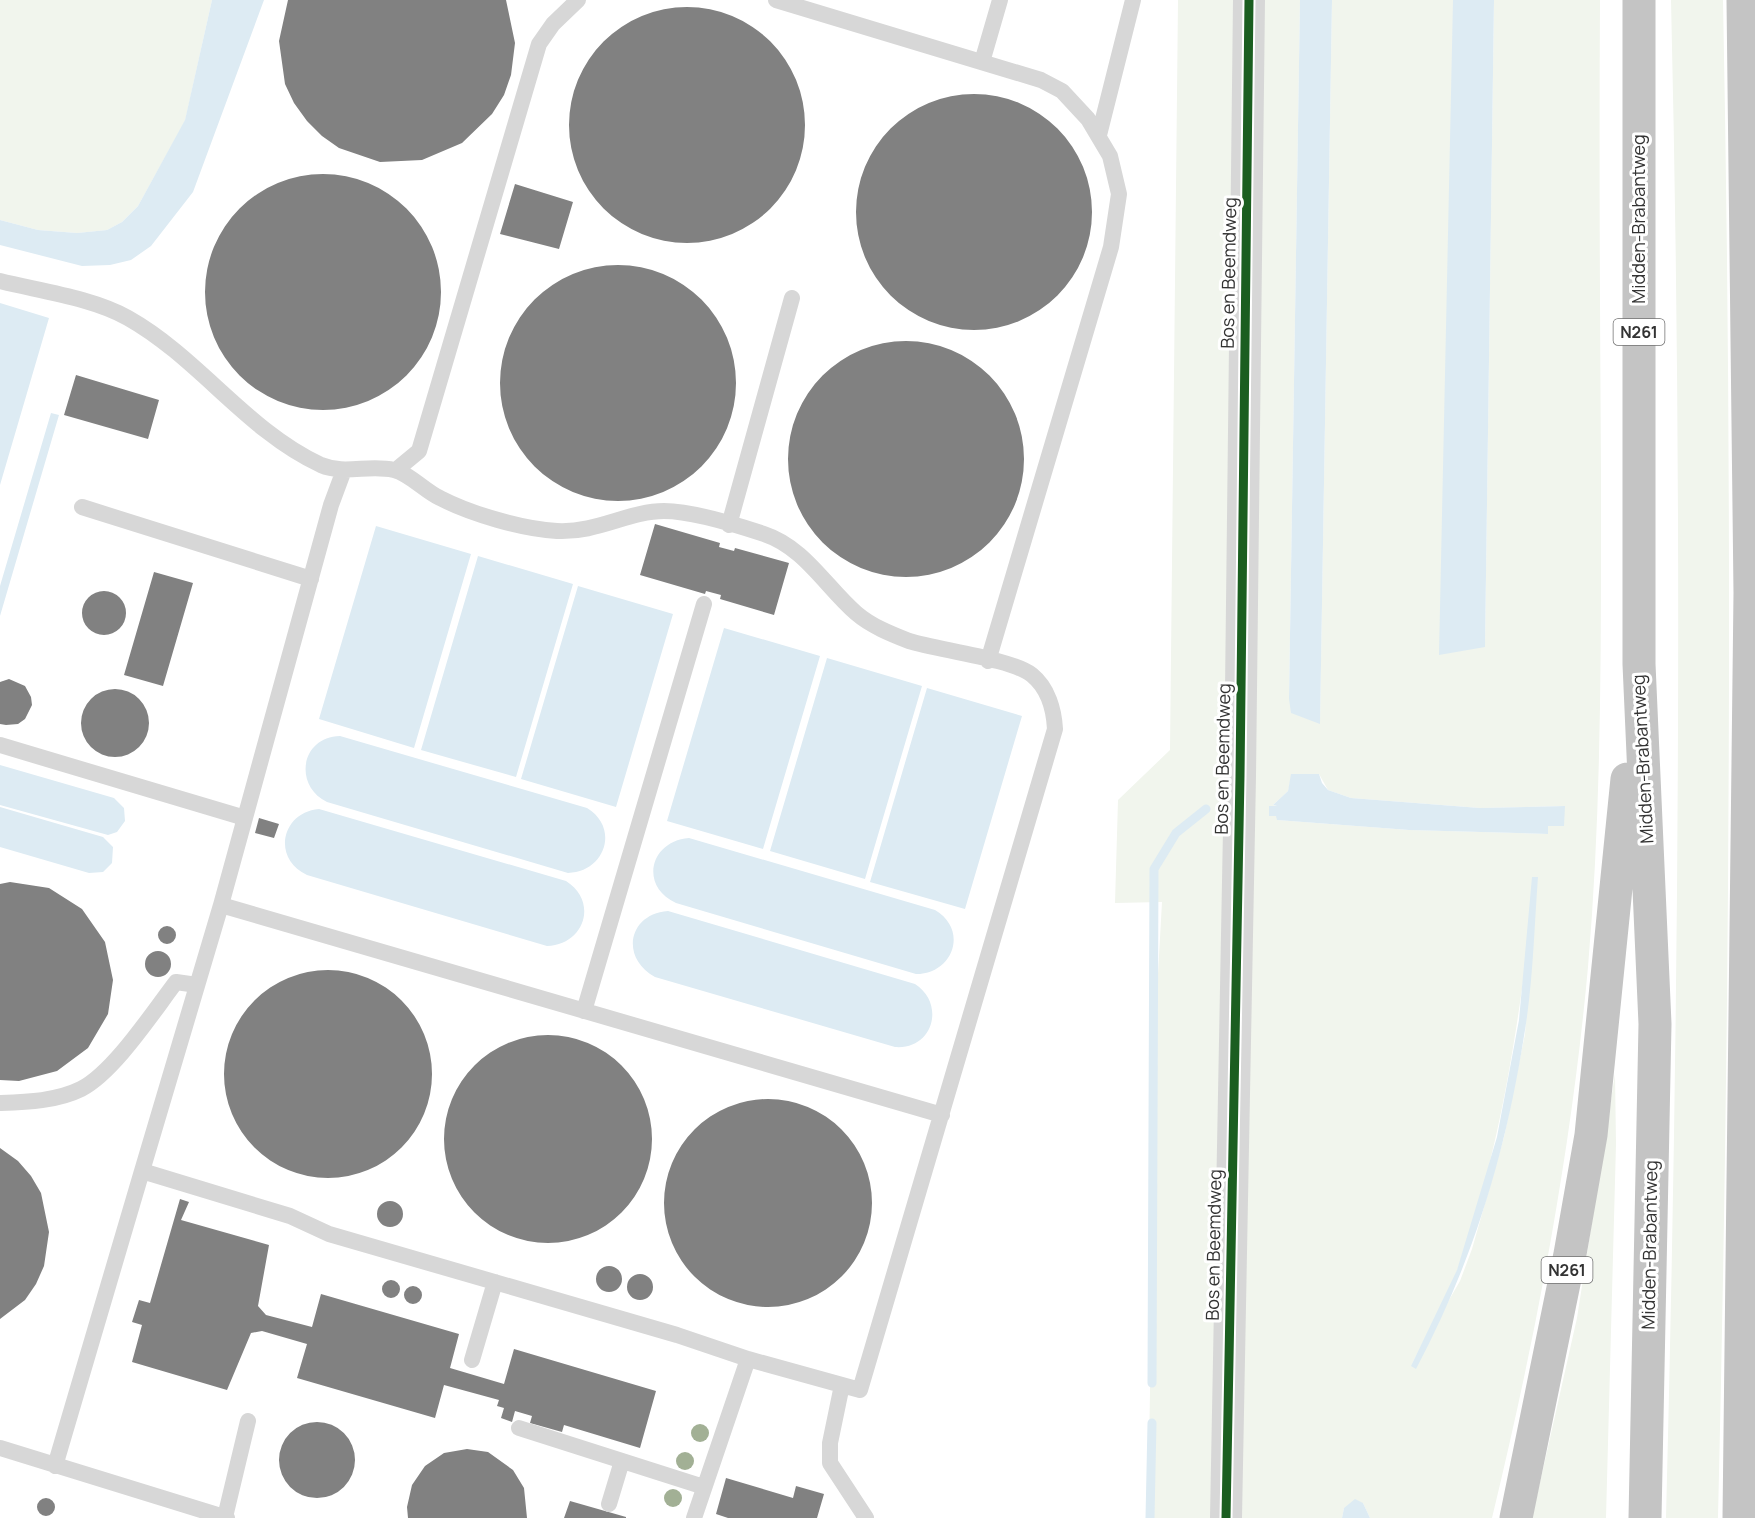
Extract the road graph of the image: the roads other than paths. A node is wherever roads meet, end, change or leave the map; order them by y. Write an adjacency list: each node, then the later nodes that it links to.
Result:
1 (578, 0): 13 (lane)
2 (776, 0): 8 (lane)
3 (1000, 0): 8 (lane)
4 (1133, 0): 9 (lane)
5 (1249, 0): 44 (street, Bos en Beemdweg)
6 (1639, 0): 20 (highway, Midden-Brabantweg / N261)
7 (1743, 0): 19 (highway)
8 (982, 62): 9 (lane)
9 (1099, 135): 18 (lane)
10 (0, 281): 12 (lane)
11 (792, 298): 15 (lane)
12 (344, 470): 13 (lane); 16 (lane)
13 (396, 470): 15 (lane)
14 (82, 507): 16 (lane)
15 (729, 525): 18 (lane)
16 (311, 579): 23 (lane)
17 (704, 604): 26 (lane)
18 (988, 661): 28 (lane)
19 (1749, 662): 21 (highway); 47 (highway)
20 (1639, 664): 45 (highway, N261); 46 (highway, Midden-Brabantweg)
21 (1755, 698)
22 (0, 745): 23 (lane)
23 (245, 818): 24 (lane)
24 (221, 905): 25 (lane); 26 (lane)
25 (197, 985): 27 (lane); 29 (lane)
26 (584, 1011): 28 (lane)
27 (0, 1103)
28 (942, 1115): 33 (lane)
29 (142, 1171): 30 (lane); 38 (lane)
30 (495, 1282): 31 (lane); 32 (lane)
31 (748, 1359): 33 (lane); 39 (lane)
32 (472, 1360)
33 (842, 1385): 43 (lane)
34 (248, 1421): 41 (lane)
35 (519, 1428): 37 (lane)
36 (0, 1448): 38 (lane)
37 (622, 1461): 39 (lane); 40 (lane)
38 (55, 1466): 41 (lane)
39 (704, 1487): 42 (lane)
40 (609, 1504)
41 (226, 1518)
42 (694, 1518)
43 (866, 1518)
44 (1226, 1518)
45 (1516, 1518)
46 (1645, 1518)
47 (1739, 1518)

